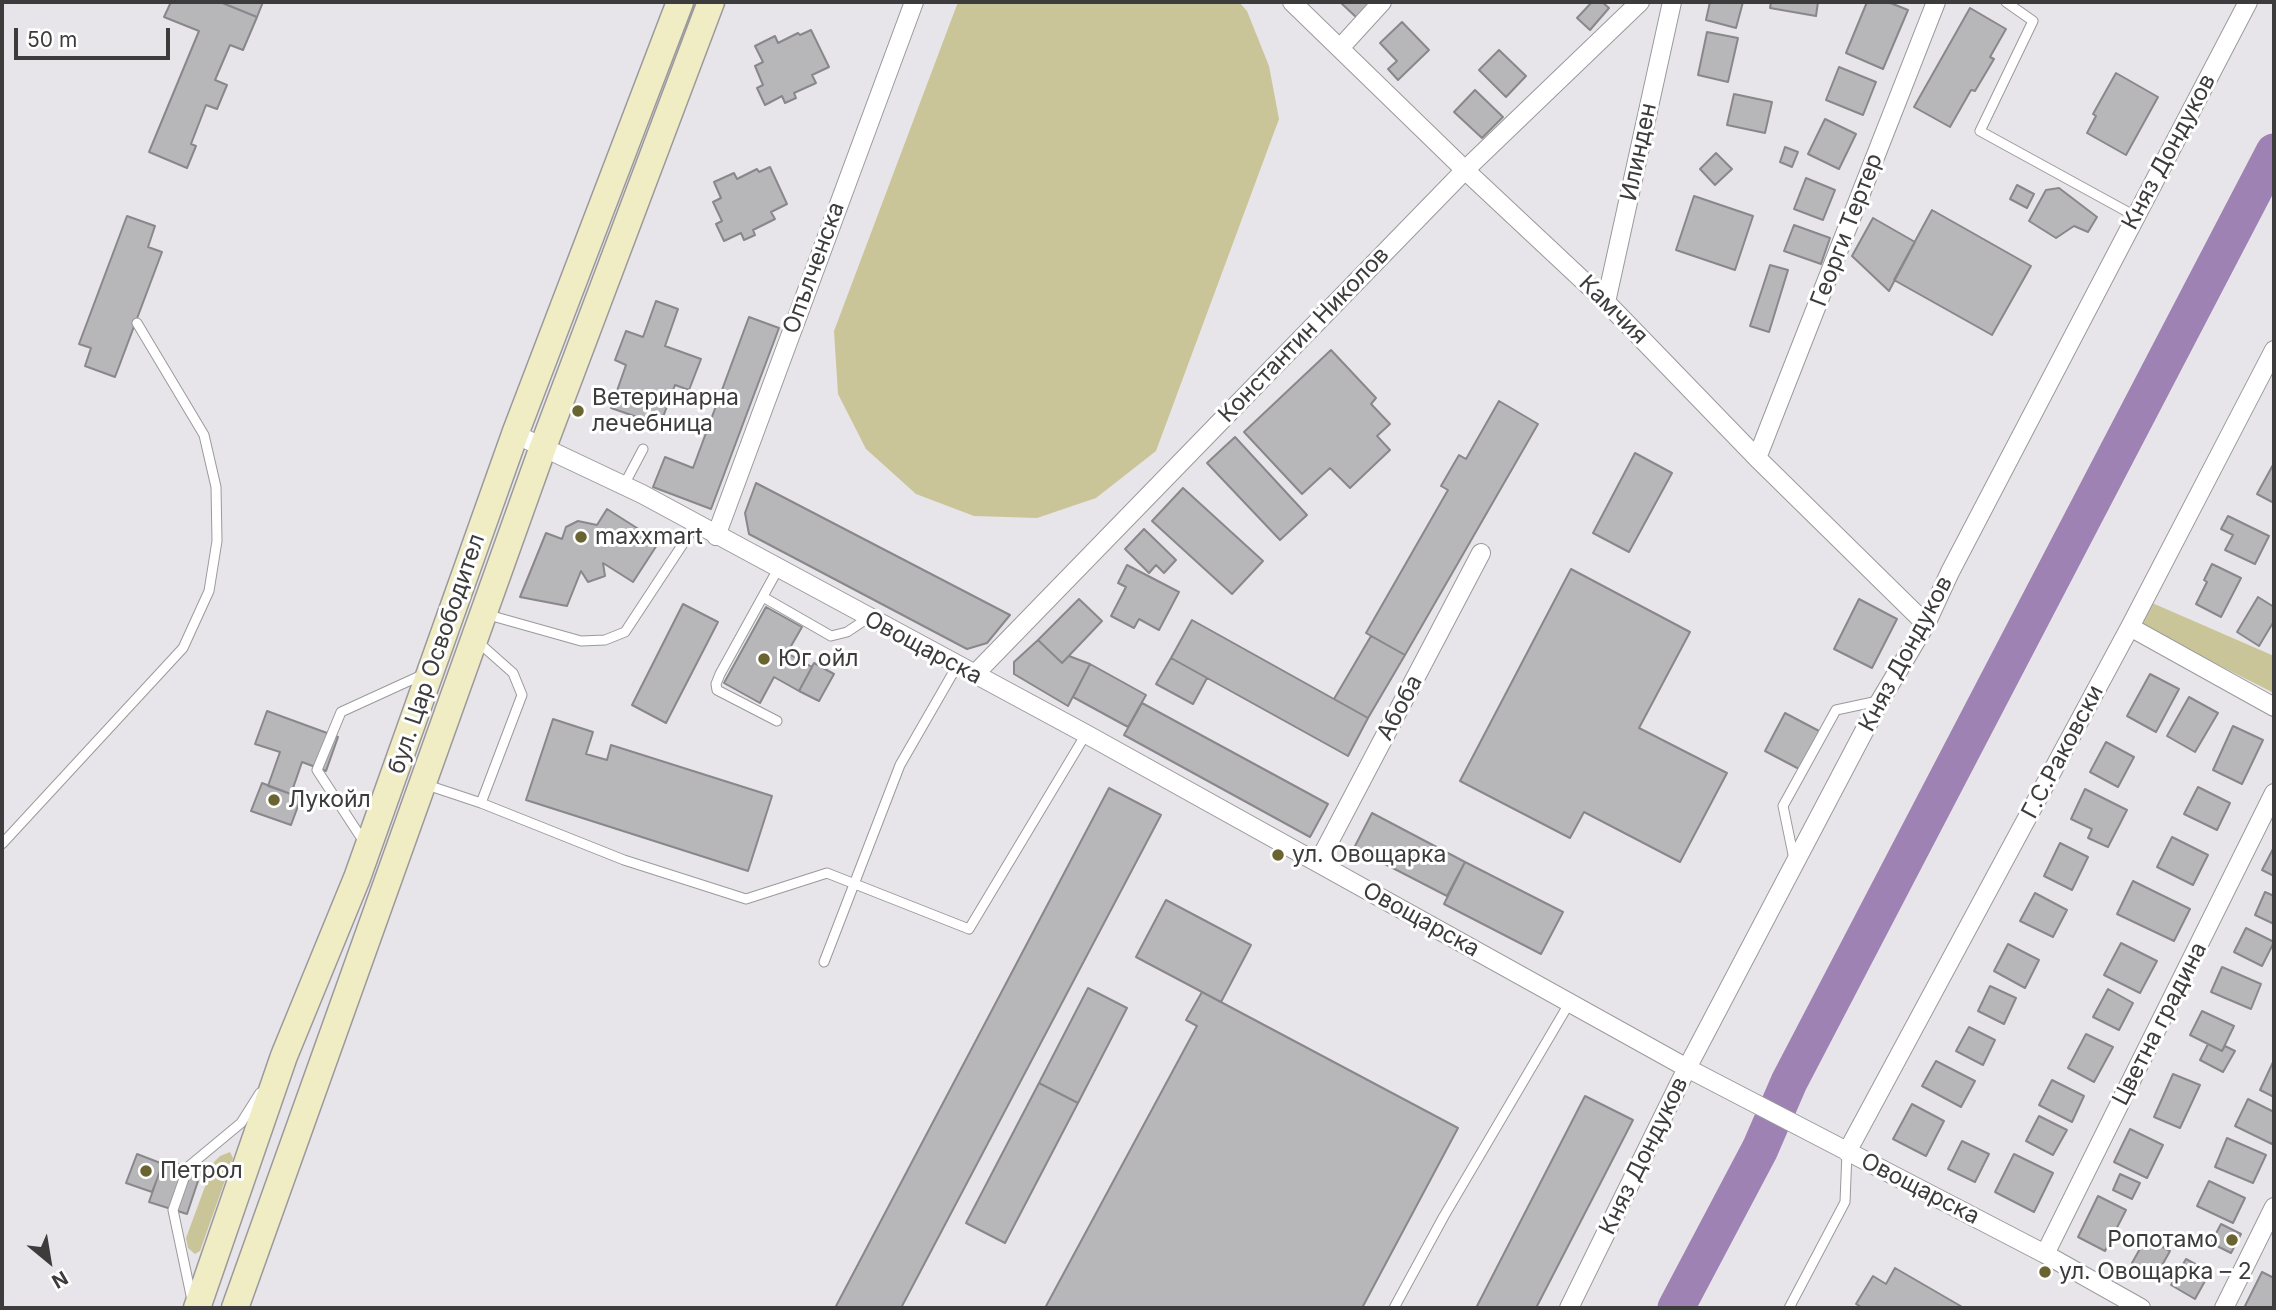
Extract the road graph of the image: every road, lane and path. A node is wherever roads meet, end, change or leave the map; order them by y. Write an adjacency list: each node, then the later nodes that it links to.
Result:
1 (680, 2): 17 (main road, бул. Цар Освободител)
2 (711, 2): 18 (main road, бул. Цар Освободител)
3 (914, 2): 23 (street, Опълченска)
4 (1292, 2): 11 (street, Камчия)
5 (1382, 2): 11 (street)
6 (1640, 2): 12 (street, Константин Николов)
7 (1672, 2): 14 (street, Илинден)
8 (1936, 2): 20 (street, Георги Тертер)
9 (2006, 2): 13 (lane)
10 (2248, 2): 13 (street, Княз Дондуков)
11 (1340, 48): 12 (street, Камчия)
12 (1465, 170): 14 (street, Камчия); 34 (street, Константин Николов)
13 (2135, 216): 29 (street, Княз Дондуков)
14 (1606, 302): 20 (street, Камчия)
15 (137, 323): 42 (lane)
16 (2274, 350): 30 (street, Г.С.Раковски)
17 (515, 434): 18 (street, Овощарска); 33 (main road, бул. Цар Освободител)
18 (543, 447): 21 (street, Овощарска); 27 (main road, бул. Цар Освободител)
19 (643, 449): 21 (lane)
20 (1757, 458): 29 (street, Камчия)
21 (624, 485): 22 (street, Овощарска)
22 (696, 524): 23 (street, Овощарска); 27 (lane)
23 (716, 536): 25 (street, Овощарска)
24 (1481, 552): 44 (street, Абоба)
25 (778, 569): 26 (lane); 28 (street, Овощарска)
26 (763, 597): 28 (lane); 37 (lane)
27 (484, 613): 31 (main road, бул. Цар Освободител)
28 (868, 618): 32 (street, Овощарска)
29 (1926, 624): 35 (street, Княз Дондуков)
30 (2130, 627): 36 (street); 51 (street, Г.С.Раковски)
31 (474, 639): 39 (main road, бул. Цар Освободител); 41 (lane)
32 (957, 666): 34 (street, Овощарска); 46 (lane)
33 (430, 672): 43 (main road, бул. Цар Освободител); 43 (lane)
34 (974, 675): 38 (street, Овощарска)
35 (1880, 701): 45 (street, Княз Дондуков); 45 (lane)
36 (2274, 707)
37 (777, 721)
38 (1086, 734): 44 (street, Овощарска); 46 (lane)
39 (423, 783): 41 (lane); 55 (main road, бул. Цар Освободител)
40 (2274, 793): 53 (street, Цветна градина)
41 (481, 803): 46 (lane)
42 (2, 844)
43 (368, 848): 49 (main road, бул. Цар Освободител)
44 (1318, 863): 48 (street, Овощарска)
45 (1795, 863): 50 (street, Княз Дондуков)
46 (856, 885): 47 (lane)
47 (824, 962)
48 (1570, 1002): 50 (street, Овощарска); 56 (lane)
49 (284, 1056): 54 (main road, бул. Цар Освободител); 54 (lane)
50 (1687, 1068): 51 (street, Овощарска); 57 (street, Княз Дондуков)
51 (1847, 1152): 53 (street, Овощарска); 58 (lane)
52 (2274, 1207): 60 (street)
53 (2045, 1254): 59 (street, Овощарска)
54 (195, 1308)
55 (235, 1308)
56 (1394, 1308)
57 (1569, 1308)
58 (1789, 1308)
59 (2141, 1308)
60 (2224, 1308)

